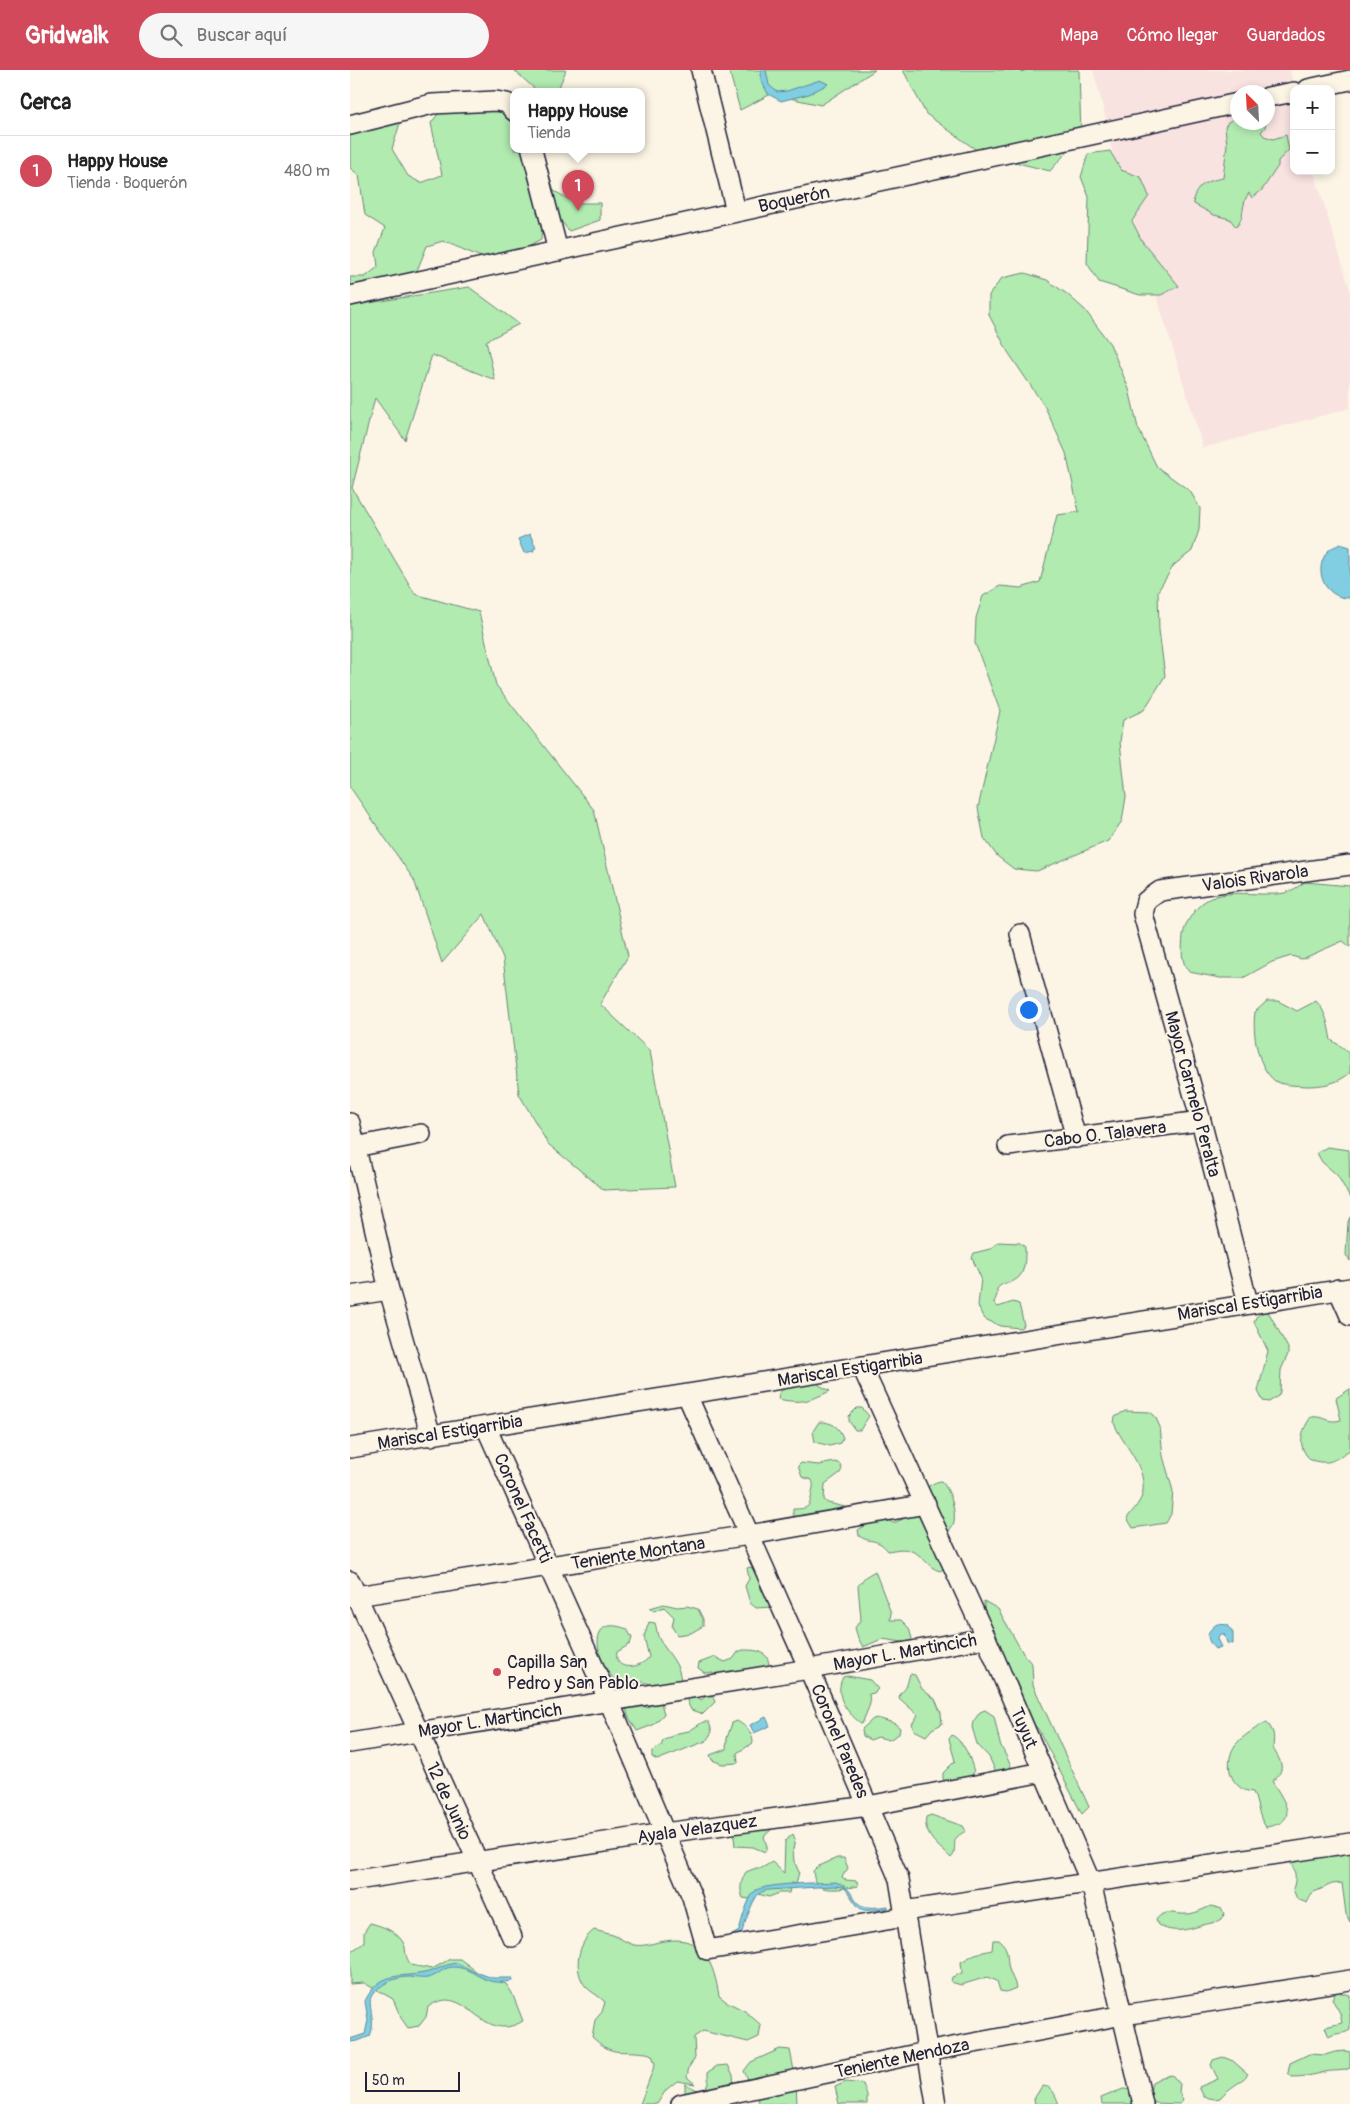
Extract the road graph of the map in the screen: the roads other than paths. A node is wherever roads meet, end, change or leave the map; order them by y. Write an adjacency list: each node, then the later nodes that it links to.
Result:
1 (701, 70): 11 (street)
2 (1348, 70): 3 (street)
3 (1350, 79): 4 (street)
4 (1325, 85)
5 (1290, 93): 6 (street)
6 (1275, 96)
7 (1230, 105): 11 (street, Boquerón)
8 (510, 106): 9 (street)
9 (350, 125)
10 (533, 153): 12 (street)
11 (736, 211): 12 (street, Boquerón)
12 (558, 251): 13 (street, Boquerón)
13 (350, 296)
14 (1350, 865): 15 (street, Valois Rivarola)
15 (1160, 891): 17 (street, Mayor Carmelo Peralta)
16 (1020, 934): 20 (street)
17 (1201, 1121): 20 (street, Cabo O. Talavera); 26 (street, Mayor Carmelo Peralta)
18 (350, 1123): 22 (street)
19 (421, 1134): 22 (street)
20 (1076, 1138): 21 (street, Cabo O. Talavera)
21 (1008, 1146)
22 (353, 1147): 24 (street)
23 (1344, 1288): 26 (street, Mariscal Estigarribia); 27 (street)
24 (389, 1290): 25 (street); 31 (street)
25 (350, 1296)
26 (1248, 1303): 28 (street, Mariscal Estigarribia)
27 (1350, 1316)
28 (862, 1367): 29 (street, Mariscal Estigarribia); 33 (street, Tuyut)
29 (687, 1395): 30 (street, Mariscal Estigarribia); 34 (street, Coronel Paredes)
30 (486, 1426): 31 (street, Mariscal Estigarribia); 35 (street, Coronel Facetti)
31 (431, 1436): 32 (street, Mariscal Estigarribia)
32 (350, 1448)
33 (926, 1504): 34 (street, Teniente Montana); 37 (street, Tuyut)
34 (749, 1535): 35 (street, Teniente Montana); 38 (street, Coronel Paredes)
35 (549, 1567): 36 (street, Teniente Montana); 39 (street, Coronel Facetti)
36 (352, 1592): 40 (street, 12 de Junio)
37 (986, 1638): 38 (street, Mayor L. Martincich); 42 (street, Tuyut)
38 (809, 1669): 39 (street, Mayor L. Martincich); 43 (street, Coronel Paredes)
39 (608, 1701): 40 (street, Mayor L. Martincich); 44 (street, Coronel Facetti)
40 (418, 1732): 41 (street, Mayor L. Martincich); 46 (street, 12 de Junio)
41 (350, 1744)
42 (1043, 1772): 43 (street, Ayala Velazquez); 48 (street, Tuyut)
43 (868, 1806): 44 (street, Ayala Velazquez); 49 (street, Coronel Paredes)
44 (664, 1833): 46 (street, Ayala Velazquez); 49 (street, Coronel Facetti)
45 (1350, 1843): 48 (street)
46 (478, 1862): 47 (street, Ayala Velazquez); 50 (street, 12 de Junio)
47 (350, 1881)
48 (1091, 1883): 49 (street); 52 (street, Tuyut)
49 (904, 1914): 53 (street, Coronel Paredes)
50 (512, 1938)
51 (1350, 1980): 52 (street, Teniente Mendoza)
52 (1123, 2015): 53 (street, Teniente Mendoza); 56 (street, Tuyut)
53 (926, 2052): 54 (street, Teniente Mendoza); 55 (street, Coronel Paredes)
54 (681, 2104)
55 (936, 2104)
56 (1142, 2104)

